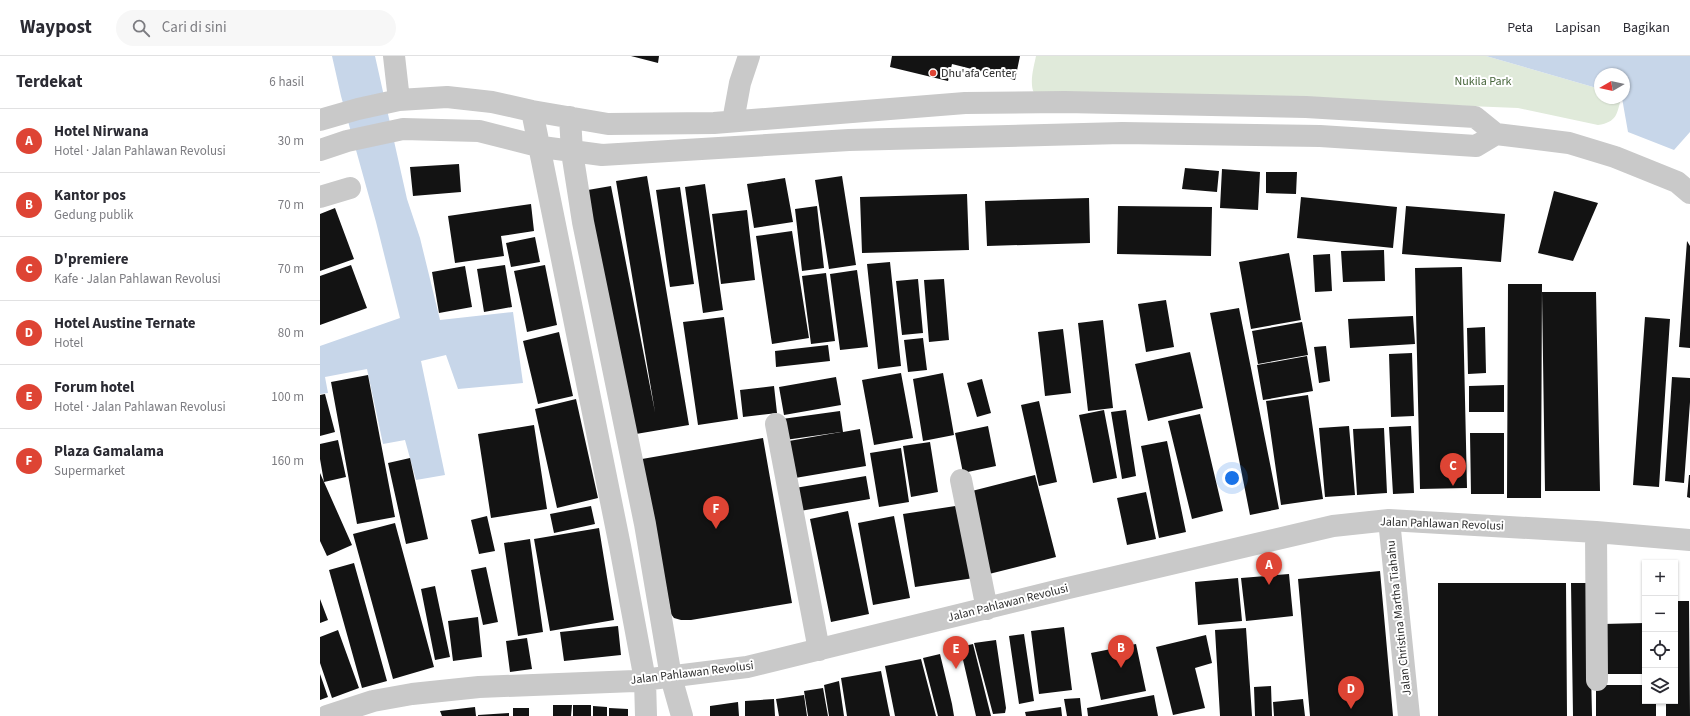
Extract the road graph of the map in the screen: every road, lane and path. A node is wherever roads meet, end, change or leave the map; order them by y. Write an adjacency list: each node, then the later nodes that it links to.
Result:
1 (394, 56): 3 (street)
2 (749, 56): 8 (street)
3 (399, 100): 4 (street); 6 (street)
4 (532, 111): 7 (street); 11 (street)
5 (788, 116): 8 (street); 9 (street); 10 (street)
6 (330, 117)
7 (570, 117): 8 (street); 13 (street)
8 (733, 121)
9 (1496, 134): 10 (street); 15 (street)
10 (793, 144): 13 (street)
11 (540, 147): 12 (street); 13 (street); 25 (street)
12 (320, 150)
13 (572, 152): 24 (street)
14 (350, 188): 16 (street)
15 (1683, 188)
16 (320, 197)
17 (776, 424): 23 (street)
18 (961, 480): 22 (street)
19 (1389, 520): 20 (street, Jalan Pahlawan Revolusi); 22 (street, Jalan Pahlawan Revolusi); 30 (street, Jalan Christina Martha Tiahahu)
20 (1596, 532): 21 (street, Jalan Pahlawan Revolusi); 26 (street)
21 (1690, 540)
22 (987, 609): 23 (street, Jalan Pahlawan Revolusi)
23 (819, 650): 24 (street, Jalan Pahlawan Revolusi)
24 (670, 677): 25 (street, Jalan Pahlawan Revolusi); 29 (street)
25 (645, 680): 27 (street, Jalan Pahlawan Revolusi); 28 (street)
26 (1598, 680)
27 (327, 716)
28 (646, 716)
29 (682, 716)
30 (1409, 716)

